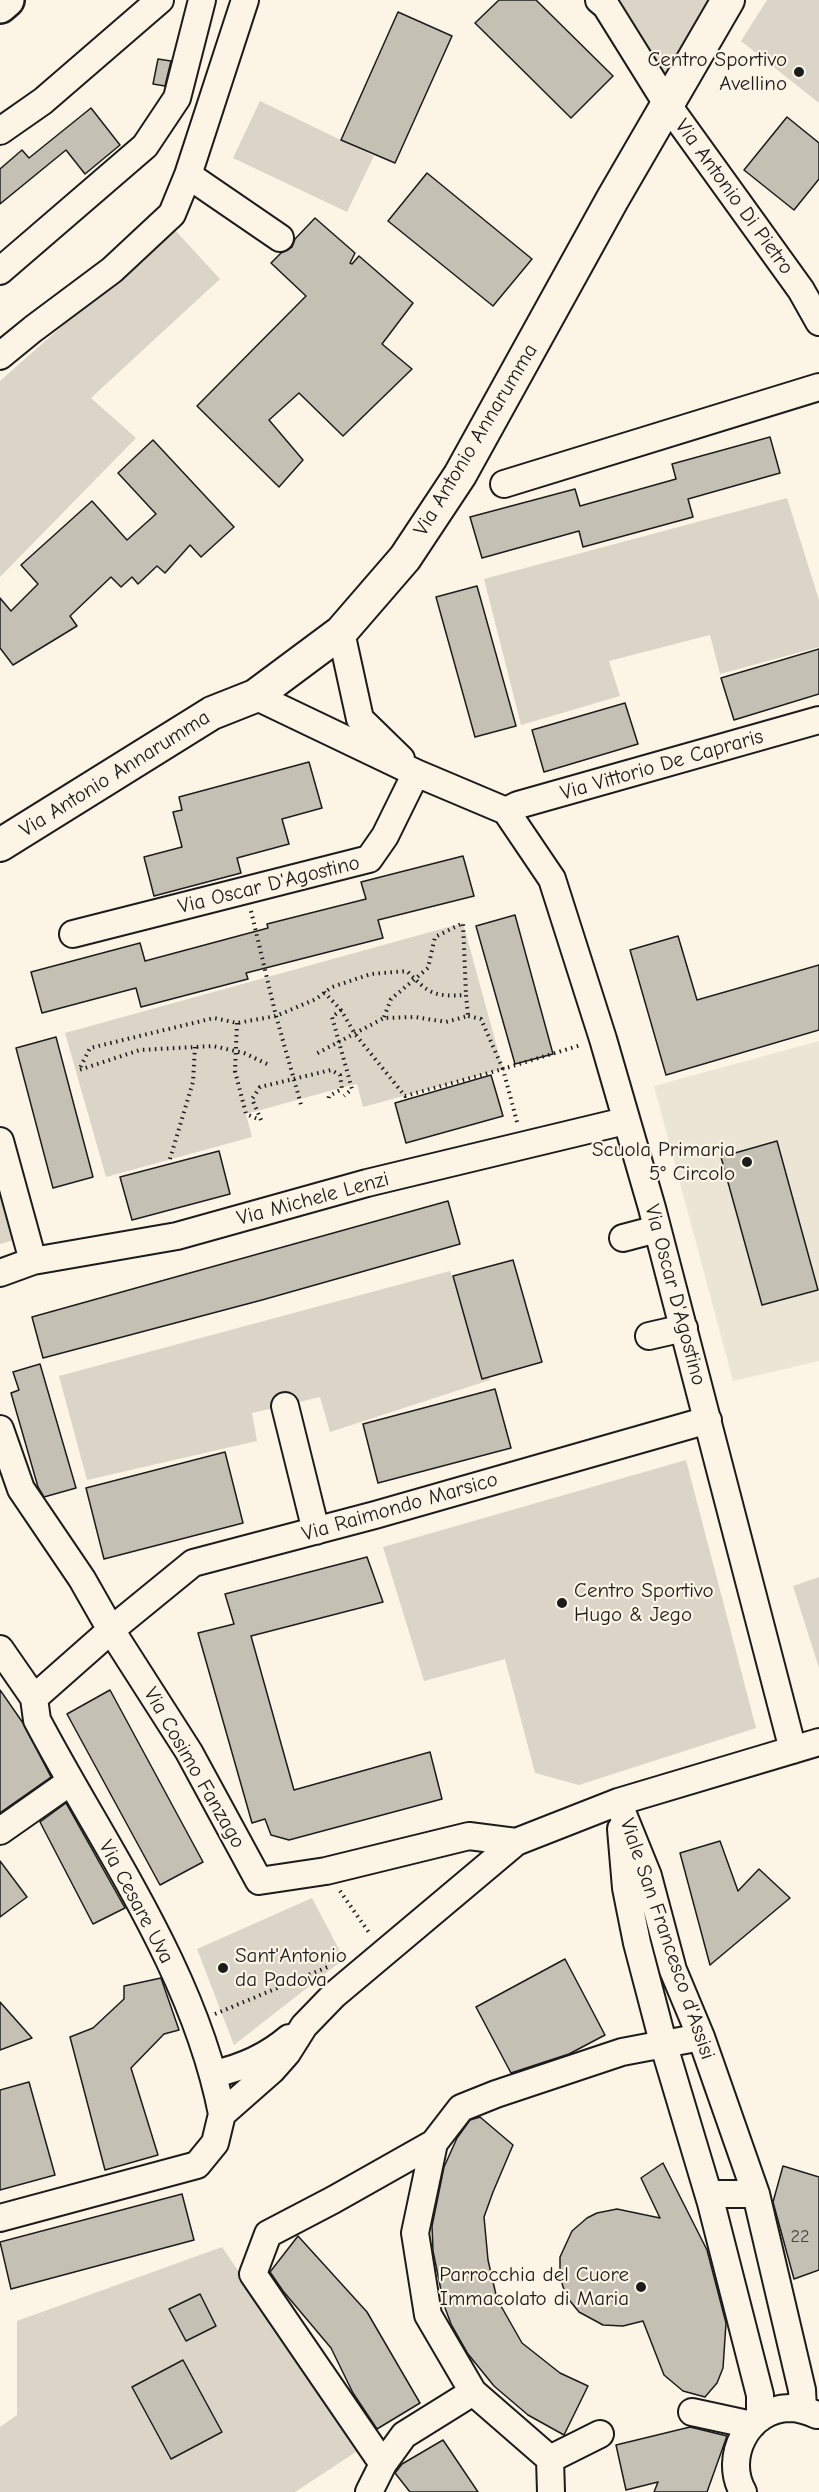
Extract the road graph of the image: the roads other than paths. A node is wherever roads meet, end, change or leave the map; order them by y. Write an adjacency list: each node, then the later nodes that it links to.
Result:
1 (7, 0): 7 (highway)
2 (160, 0): 9 (street)
3 (202, 0): 12 (street)
4 (245, 0): 10 (street)
5 (599, 0): 8 (street)
6 (728, 0): 8 (main road, Via Antonio Annarumma)
7 (0, 6)
8 (667, 104): 13 (street, Via Antonio Di Pietro); 17 (main road, Via Antonio Annarumma)
9 (0, 131)
10 (188, 175): 11 (street); 14 (street)
11 (280, 238)
12 (0, 272)
13 (819, 322)
14 (0, 356)
15 (819, 387): 16 (street)
16 (504, 484)
17 (341, 632): 18 (main road, Via Antonio Annarumma); 20 (street)
18 (255, 696): 20 (street); 22 (main road, Via Antonio Annarumma)
19 (819, 720): 21 (street, Via Vittorio De Capraris)
20 (416, 773): 21 (street); 23 (street, Via Oscar D'Agostino)
21 (506, 811): 24 (street, Via Oscar D'Agostino)
22 (0, 845)
23 (74, 934)
24 (625, 1121): 26 (street, Via Oscar D'Agostino); 28 (street, Via Michele Lenzi)
25 (0, 1141): 28 (street)
26 (657, 1229): 27 (street); 30 (street, Via Oscar D'Agostino)
27 (623, 1238)
28 (33, 1261): 29 (street, Via Michele Lenzi)
29 (0, 1273)
30 (684, 1328): 31 (street); 33 (street, Via Oscar D'Agostino)
31 (649, 1336)
32 (285, 1406): 35 (street)
33 (708, 1420): 35 (street, Via Raimondo Marsico); 40 (street, Via Oscar D'Agostino)
34 (0, 1429): 36 (street, Via Cosimo Fanzago)
35 (316, 1531): 36 (street, Via Raimondo Marsico)
36 (111, 1630): 38 (street); 44 (street, Via Cosimo Fanzago)
37 (0, 1649): 38 (street, Via Cesare Uva)
38 (34, 1698): 41 (street, Via Cesare Uva)
39 (819, 1742): 40 (street)
40 (793, 1750): 42 (street)
41 (70, 1782): 43 (street); 48 (street, Via Cesare Uva)
42 (618, 1802): 44 (street); 46 (street, Viale San Francesco d'Assisi); 47 (street, Viale San Francesco d'Assisi)
43 (0, 1832)
44 (516, 1842): 45 (street)
45 (304, 2026): 48 (street); 49 (street)
46 (701, 2037): 47 (street); 52 (street, Viale San Francesco d'Assisi)
47 (664, 2046): 50 (street); 51 (street, Viale San Francesco d'Assisi)
48 (214, 2074): 49 (street, Via Cesare Uva)
49 (222, 2114): 53 (street)
50 (434, 2142): 54 (street); 60 (street)
51 (709, 2194): 52 (street); 57 (street, Viale San Francesco d'Assisi)
52 (756, 2194): 56 (street, Viale San Francesco d'Assisi)
53 (0, 2218)
54 (473, 2392): 59 (street); 60 (street)
55 (692, 2412): 57 (street)
56 (811, 2412): 57 (street)
57 (756, 2421): 61 (street)
58 (600, 2434): 59 (street)
59 (550, 2459): 63 (street)
60 (383, 2464): 62 (street)
61 (735, 2485)
62 (369, 2492)
63 (551, 2492)

